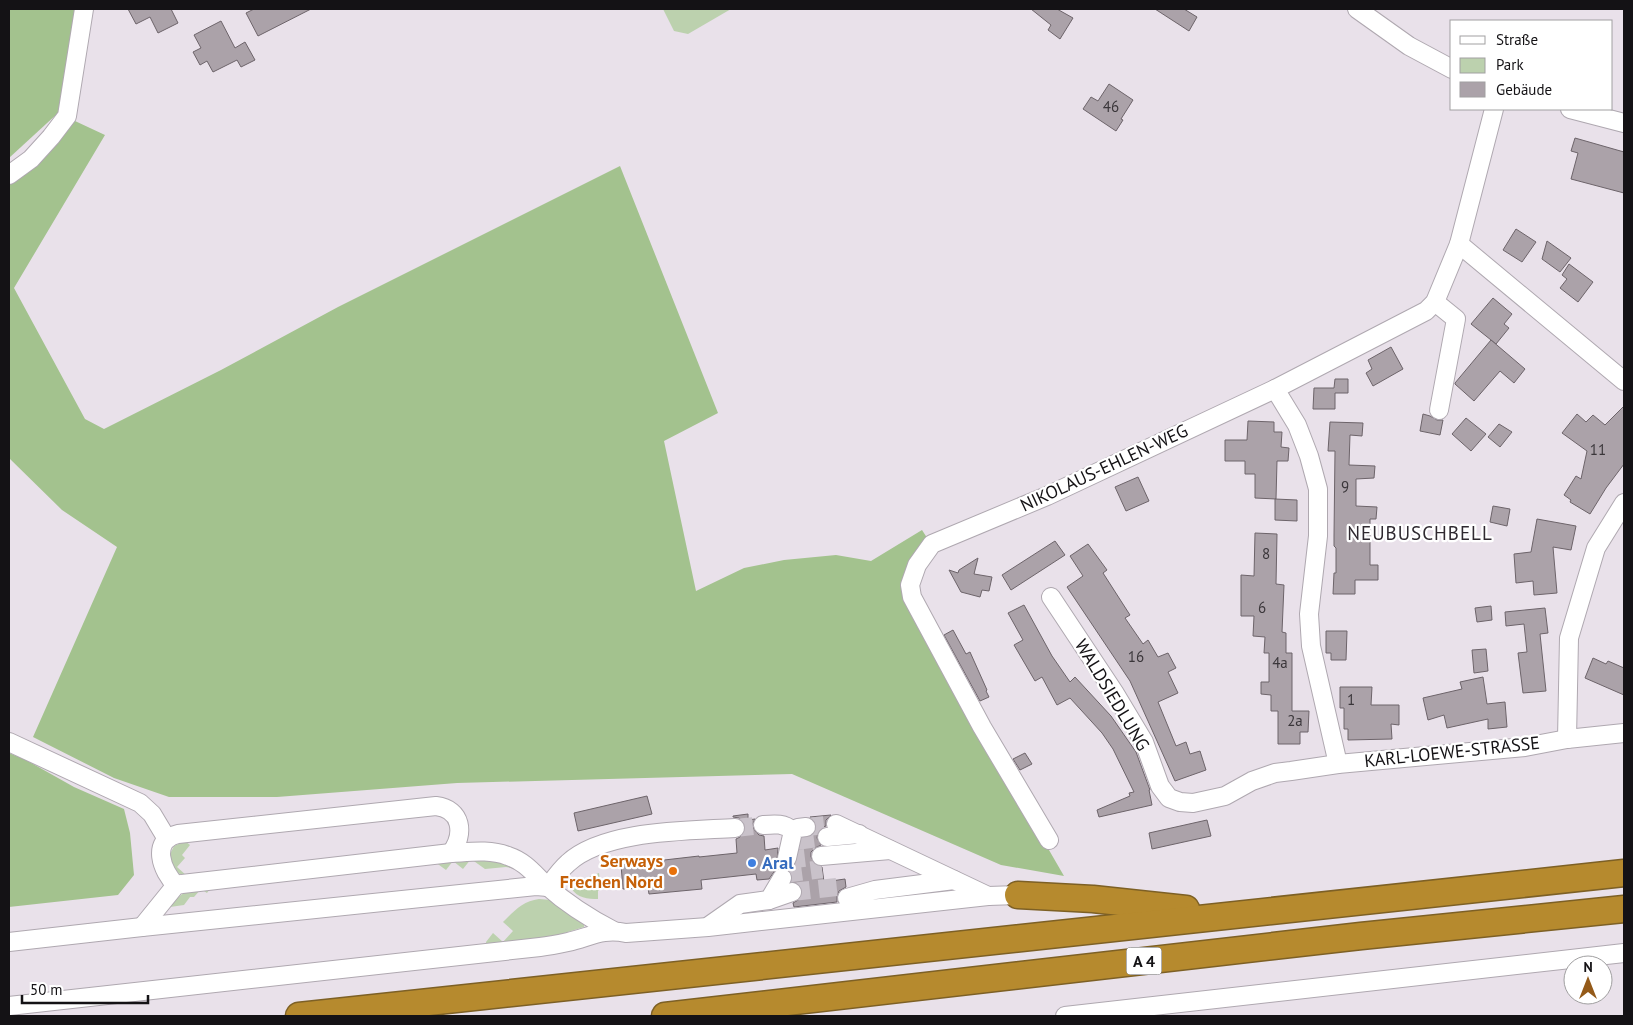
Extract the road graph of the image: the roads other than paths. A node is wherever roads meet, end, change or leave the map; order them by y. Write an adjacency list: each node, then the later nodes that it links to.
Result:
1 (84, 9): 7 (street)
2 (1357, 9): 3 (street)
3 (1450, 68)
4 (1494, 110): 8 (street, NIKOLAUS-EHLEN-WEG)
5 (1574, 110): 6 (street)
6 (1624, 123)
7 (9, 175)
8 (1459, 244): 9 (street, NIKOLAUS-EHLEN-WEG); 10 (street)
9 (1435, 302): 11 (street, NIKOLAUS-EHLEN-WEG); 12 (street)
10 (1624, 380)
11 (1275, 389): 18 (street); 24 (street, NIKOLAUS-EHLEN-WEG)
12 (1438, 410)
13 (1624, 503): 16 (street)
14 (1051, 597): 18 (street, WALDSIEDLUNG)
15 (1624, 733): 16 (street, KARL-LOEWE-STRASSE)
16 (1567, 739): 18 (street, KARL-LOEWE-STRASSE)
17 (9, 742): 22 (street)
18 (1338, 764)
19 (763, 825): 23 (street)
20 (735, 828): 31 (street)
21 (832, 830): 25 (street)
22 (167, 839): 26 (street); 30 (street)
23 (794, 840)
24 (1049, 840)
25 (890, 850): 27 (street); 29 (street)
26 (451, 853): 30 (street); 31 (street)
27 (822, 863)
28 (1624, 873): 37 (highway, A 4)
29 (955, 880): 32 (street); 34 (street)
30 (176, 886): 38 (street)
31 (548, 887): 38 (street); 40 (street)
32 (846, 892)
33 (1018, 895): 34 (street); 37 (highway)
34 (988, 896): 39 (street)
35 (769, 900): 35 (street); 39 (street)
36 (1624, 909): 45 (highway, A 4)
37 (1237, 915): 44 (highway, A 4)
38 (142, 927): 41 (street)
39 (708, 927): 40 (street)
40 (614, 930): 43 (street)
41 (9, 942)
42 (1624, 953): 46 (street)
43 (9, 1006)
44 (300, 1016)
45 (665, 1016)
46 (1065, 1016)

